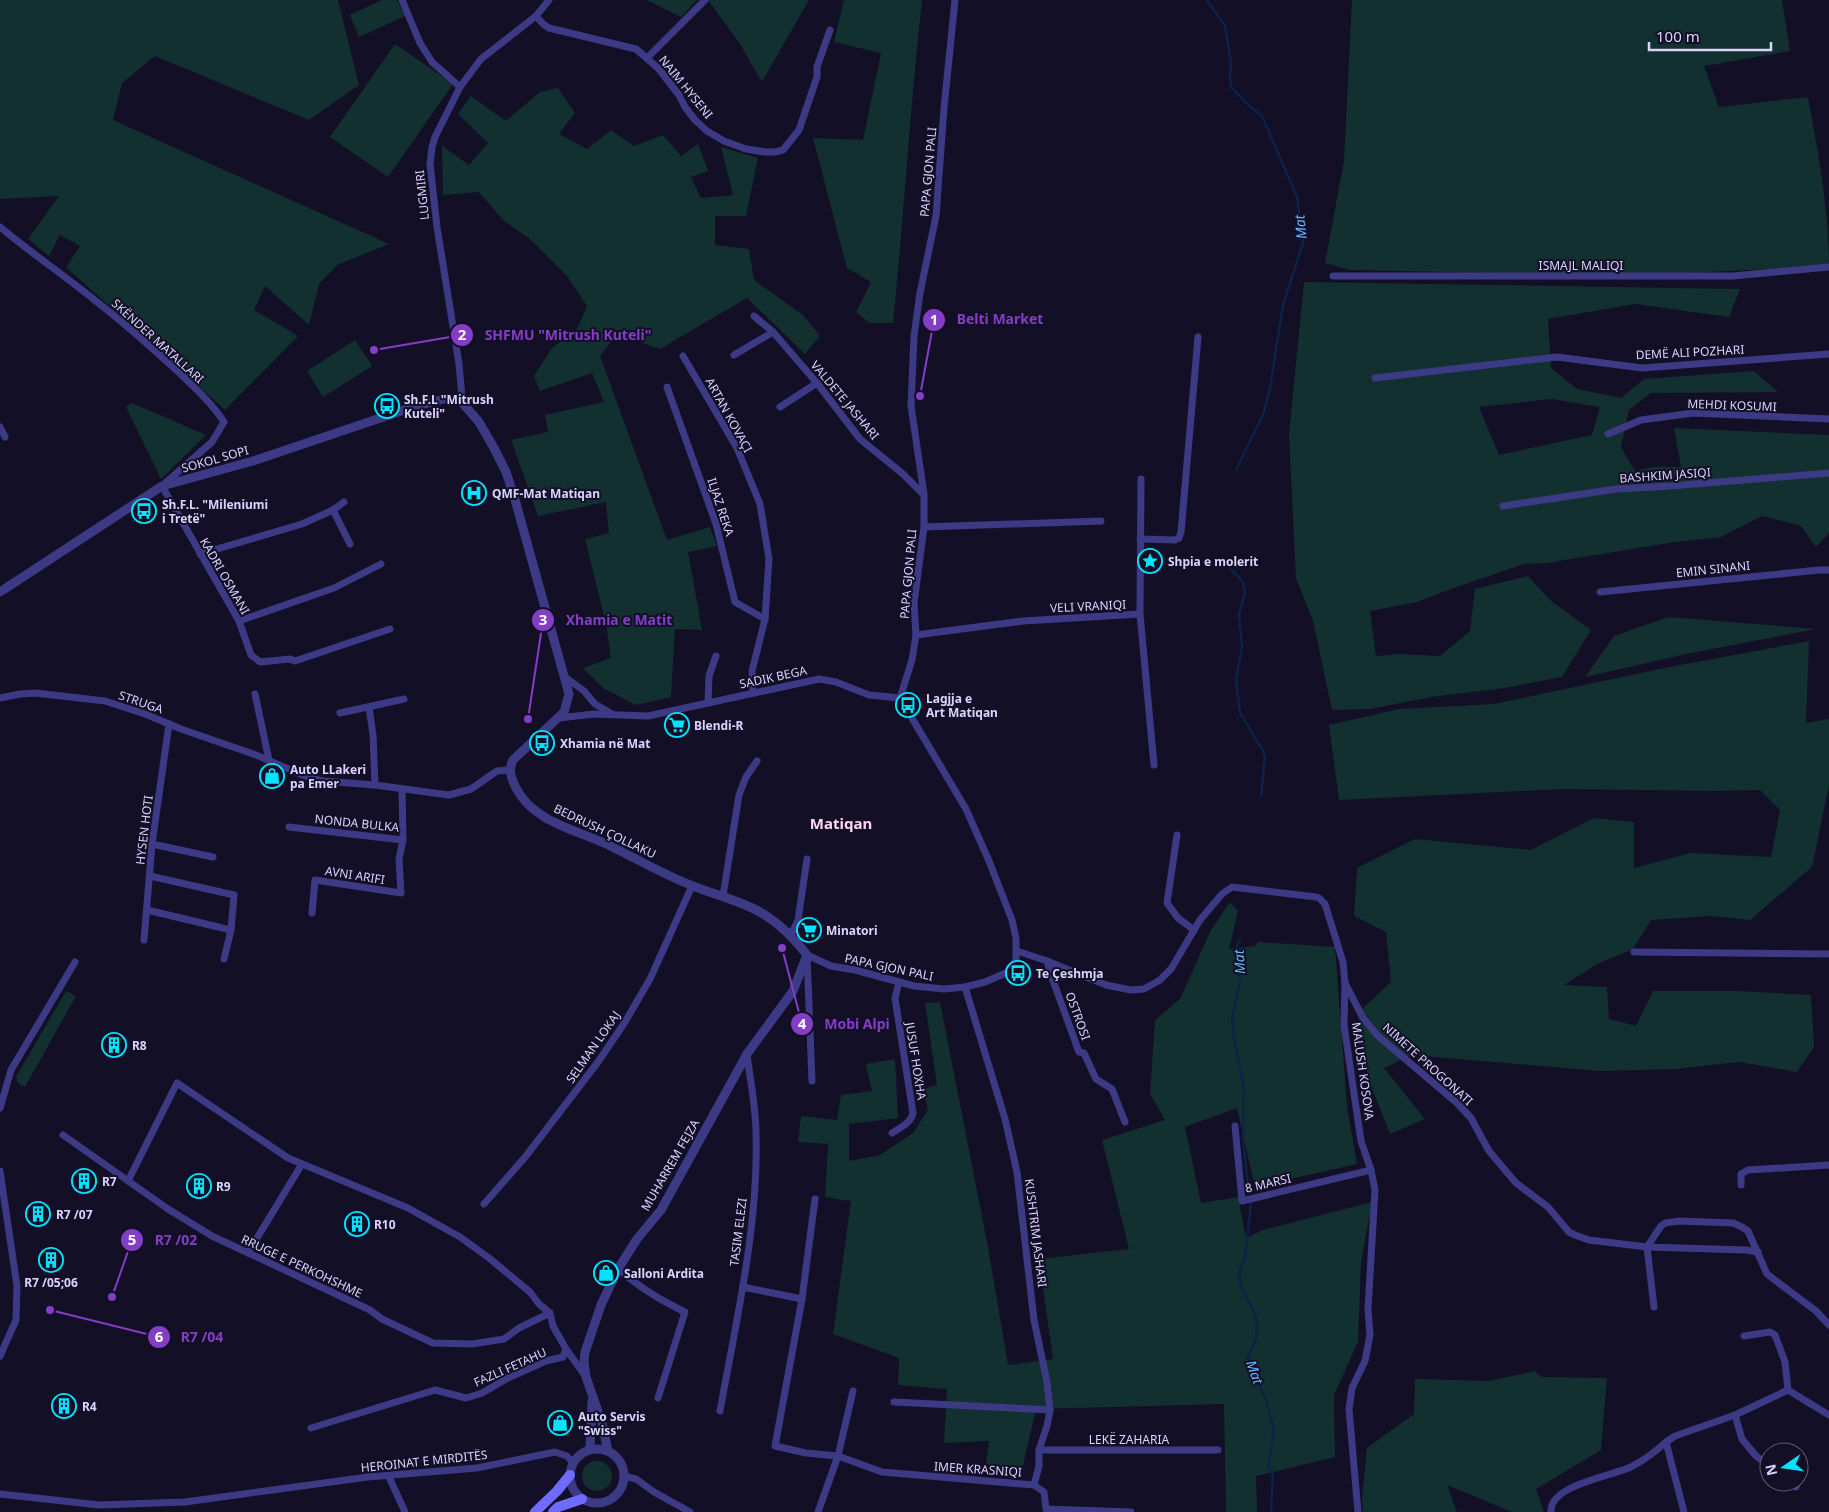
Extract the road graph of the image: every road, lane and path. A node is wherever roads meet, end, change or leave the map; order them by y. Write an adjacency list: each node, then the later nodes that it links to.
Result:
1 (402, 0): 8 (street)
2 (550, 0): 5 (street, LUGMIRI)
3 (706, 0): 7 (street)
4 (955, 0): 30 (street, PAPA GJON PALI)
5 (536, 16): 7 (street, NAIM HYSENI); 8 (street, LUGMIRI)
6 (830, 30): 7 (street, NAIM HYSENI)
7 (647, 58)
8 (460, 87): 21 (street, LUGMIRI)
9 (0, 227): 29 (street, SKËNDER MATALLARI)
10 (1829, 267): 11 (street, ISMAJL MALIQI)
11 (1333, 276)
12 (754, 316): 13 (street, VALDETE JASHARI)
13 (773, 332): 15 (street); 19 (street, VALDETE JASHARI)
14 (1198, 337): 36 (street)
15 (734, 354)
16 (1829, 354): 18 (street, DEMË ALI POZHARI)
17 (683, 356): 44 (street, ARTAN KOVAÇI)
18 (1375, 378)
19 (817, 383): 22 (street); 30 (street, VALDETE JASHARI)
20 (668, 387): 44 (street, ILJAZ REKA)
21 (458, 399): 29 (street, SOKOL SOPI); 49 (street)
22 (780, 406)
23 (1829, 419): 25 (street, MEHDI KOSUMI)
24 (0, 427): 26 (street)
25 (1608, 434)
26 (5, 437)
27 (1829, 473): 32 (street, BASHKIM JASIQI)
28 (1141, 479): 36 (street)
29 (162, 486): 38 (street, KADRI OSMANI); 41 (street, SOKOL SOPI)
30 (924, 494): 35 (street, PAPA GJON PALI)
31 (344, 502): 33 (street)
32 (1503, 506)
33 (333, 510): 37 (street); 38 (street)
34 (1101, 521): 35 (street)
35 (924, 527): 47 (street, PAPA GJON PALI)
36 (1140, 539): 43 (street)
37 (350, 544)
38 (200, 554): 45 (street, KADRI OSMANI)
39 (381, 564): 45 (street)
40 (1829, 570): 42 (street, EMIN SINANI)
41 (0, 592)
42 (1600, 592)
43 (1140, 614): 47 (street, VELI VRANIQI); 63 (street, VELI VRANIQI)
44 (765, 619): 50 (street, ARTAN KOVAÇI)
45 (239, 621): 46 (street, KADRI OSMANI)
46 (390, 628)
47 (916, 635): 53 (street, PAPA GJON PALI)
48 (716, 656): 55 (street)
49 (565, 677): 58 (street, SADIK BEGA); 59 (street)
50 (753, 692): 53 (street, SADIK BEGA); 55 (street, SADIK BEGA)
51 (255, 694): 61 (street)
52 (0, 698): 60 (street, STRUGA)
53 (900, 698): 82 (street)
54 (404, 699): 56 (street)
55 (708, 703): 58 (street, SADIK BEGA)
56 (369, 707): 57 (street); 65 (street)
57 (340, 713)
58 (613, 714): 59 (street, SADIK BEGA)
59 (559, 718): 64 (street)
60 (169, 724): 61 (street, STRUGA); 70 (street, HYSEN HOTI)
61 (269, 760): 65 (street, STRUGA)
62 (757, 761): 75 (street)
63 (1154, 765)
64 (510, 770): 66 (street, STRUGA); 74 (street, BEDRUSH ÇOLLAKU)
65 (375, 785): 66 (street, STRUGA)
66 (402, 789): 69 (street, NONDA BULKA)
67 (288, 827): 69 (street, NONDA BULKA)
68 (1177, 834): 79 (street)
69 (403, 840): 77 (street, AVNI ARIFI)
70 (152, 844): 71 (street); 73 (street, HYSEN HOTI)
71 (213, 857)
72 (807, 859): 80 (street)
73 (150, 876): 76 (street, HYSEN HOTI); 78 (street)
74 (692, 886): 75 (street, BEDRUSH ÇOLLAKU); 106 (street, SELMAN LOKAJ)
75 (723, 896): 80 (street, BEDRUSH ÇOLLAKU)
76 (147, 910): 78 (street); 81 (street, HYSEN HOTI)
77 (312, 913)
78 (231, 930): 86 (street)
79 (1194, 930): 87 (street, MALUSH KOSOVA); 90 (street, MALUSH KOSOVA)
80 (791, 935): 85 (street, BEDRUSH ÇOLLAKU)
81 (144, 940)
82 (1017, 952): 87 (street, MALUSH KOSOVA); 91 (street, PAPA GJON PALI)
83 (1634, 952): 84 (street)
84 (1829, 954)
85 (807, 955): 89 (street, PAPA GJON PALI); 92 (street, MUHARREM FEJZA); 93 (street)
86 (224, 959)
87 (1047, 961): 95 (street, OSTROSI)
88 (76, 962): 94 (street)
89 (898, 982): 91 (street, PAPA GJON PALI); 97 (street, JUSUF HOXHA)
90 (1345, 983): 101 (street, MALUSH KOSOVA); 107 (street, NIMETE PROGONATI)
91 (965, 987): 125 (street, KUSHTRIM JASHARI)
92 (747, 1054): 110 (street, MUHARREM FEJZA); 111 (street, TASIM ELEZI)
93 (812, 1081)
94 (0, 1108)
95 (1125, 1122)
96 (1235, 1126): 101 (street, 8 MARSI)
97 (892, 1133)
98 (63, 1135): 103 (street, RRUGE E PERKOHSHME)
99 (302, 1164): 103 (street); 109 (street); 114 (street)
100 (1829, 1165): 104 (street)
101 (1371, 1170): 150 (street, MALUSH KOSOVA)
102 (0, 1171): 118 (street)
103 (128, 1181): 109 (street, RRUGE E PERKOHSHME)
104 (1741, 1185)
105 (815, 1200): 112 (street)
106 (484, 1204)
107 (1647, 1247): 108 (street, NIMETE PROGONATI); 108 (street); 113 (street)
108 (1758, 1252): 115 (street)
109 (248, 1254): 114 (street, RRUGE E PERKOHSHME)
110 (618, 1269): 119 (street, MUHARREM FEJZA); 123 (street)
111 (742, 1287): 112 (street); 126 (street, TASIM ELEZI)
112 (802, 1299): 135 (street, IMER KRASNIQI)
113 (1654, 1307)
114 (550, 1313): 117 (street)
115 (1829, 1325)
116 (1744, 1336): 120 (street)
117 (566, 1349): 119 (street); 129 (street, FAZLI FETAHU)
118 (0, 1356)
119 (586, 1377): 122 (street, MUHARREM FEJZA)
120 (1788, 1390): 127 (street); 128 (street)
121 (853, 1392): 135 (street)
122 (592, 1396): 131 (street, MUHARREM FEJZA); 134 (street, MUHARREM FEJZA)
123 (658, 1398)
124 (894, 1402): 125 (street)
125 (1050, 1410): 132 (street, KUSHTRIM JASHARI)
126 (720, 1411)
127 (1735, 1415): 130 (street); 136 (street)
128 (1829, 1415)
129 (311, 1428)
130 (1666, 1442): 151 (street); 152 (street)
131 (590, 1450): 134 (street); 137 (street)
132 (1039, 1450): 133 (street, LEKË ZAHARIA); 141 (street, KUSHTRIM JASHARI)
133 (1218, 1450)
134 (608, 1451): 139 (street)
135 (838, 1456): 141 (street, IMER KRASNIQI); 148 (street)
136 (1759, 1458)
137 (573, 1463): 138 (street); 140 (street, HEROINAT E MIRDITËS)
138 (570, 1475): 143 (street); 145 (main road)
139 (624, 1476): 143 (street); 147 (street)
140 (389, 1477): 142 (street, HEROINAT E MIRDITËS); 144 (street)
141 (1034, 1485): 149 (street, IMER KRASNIQI)
142 (0, 1494)
143 (588, 1504): 146 (main road)
144 (405, 1512)
145 (535, 1512)
146 (553, 1512)
147 (690, 1512)
148 (818, 1512)
149 (1130, 1512)
150 (1358, 1512)
151 (1551, 1512)
152 (1684, 1512)

